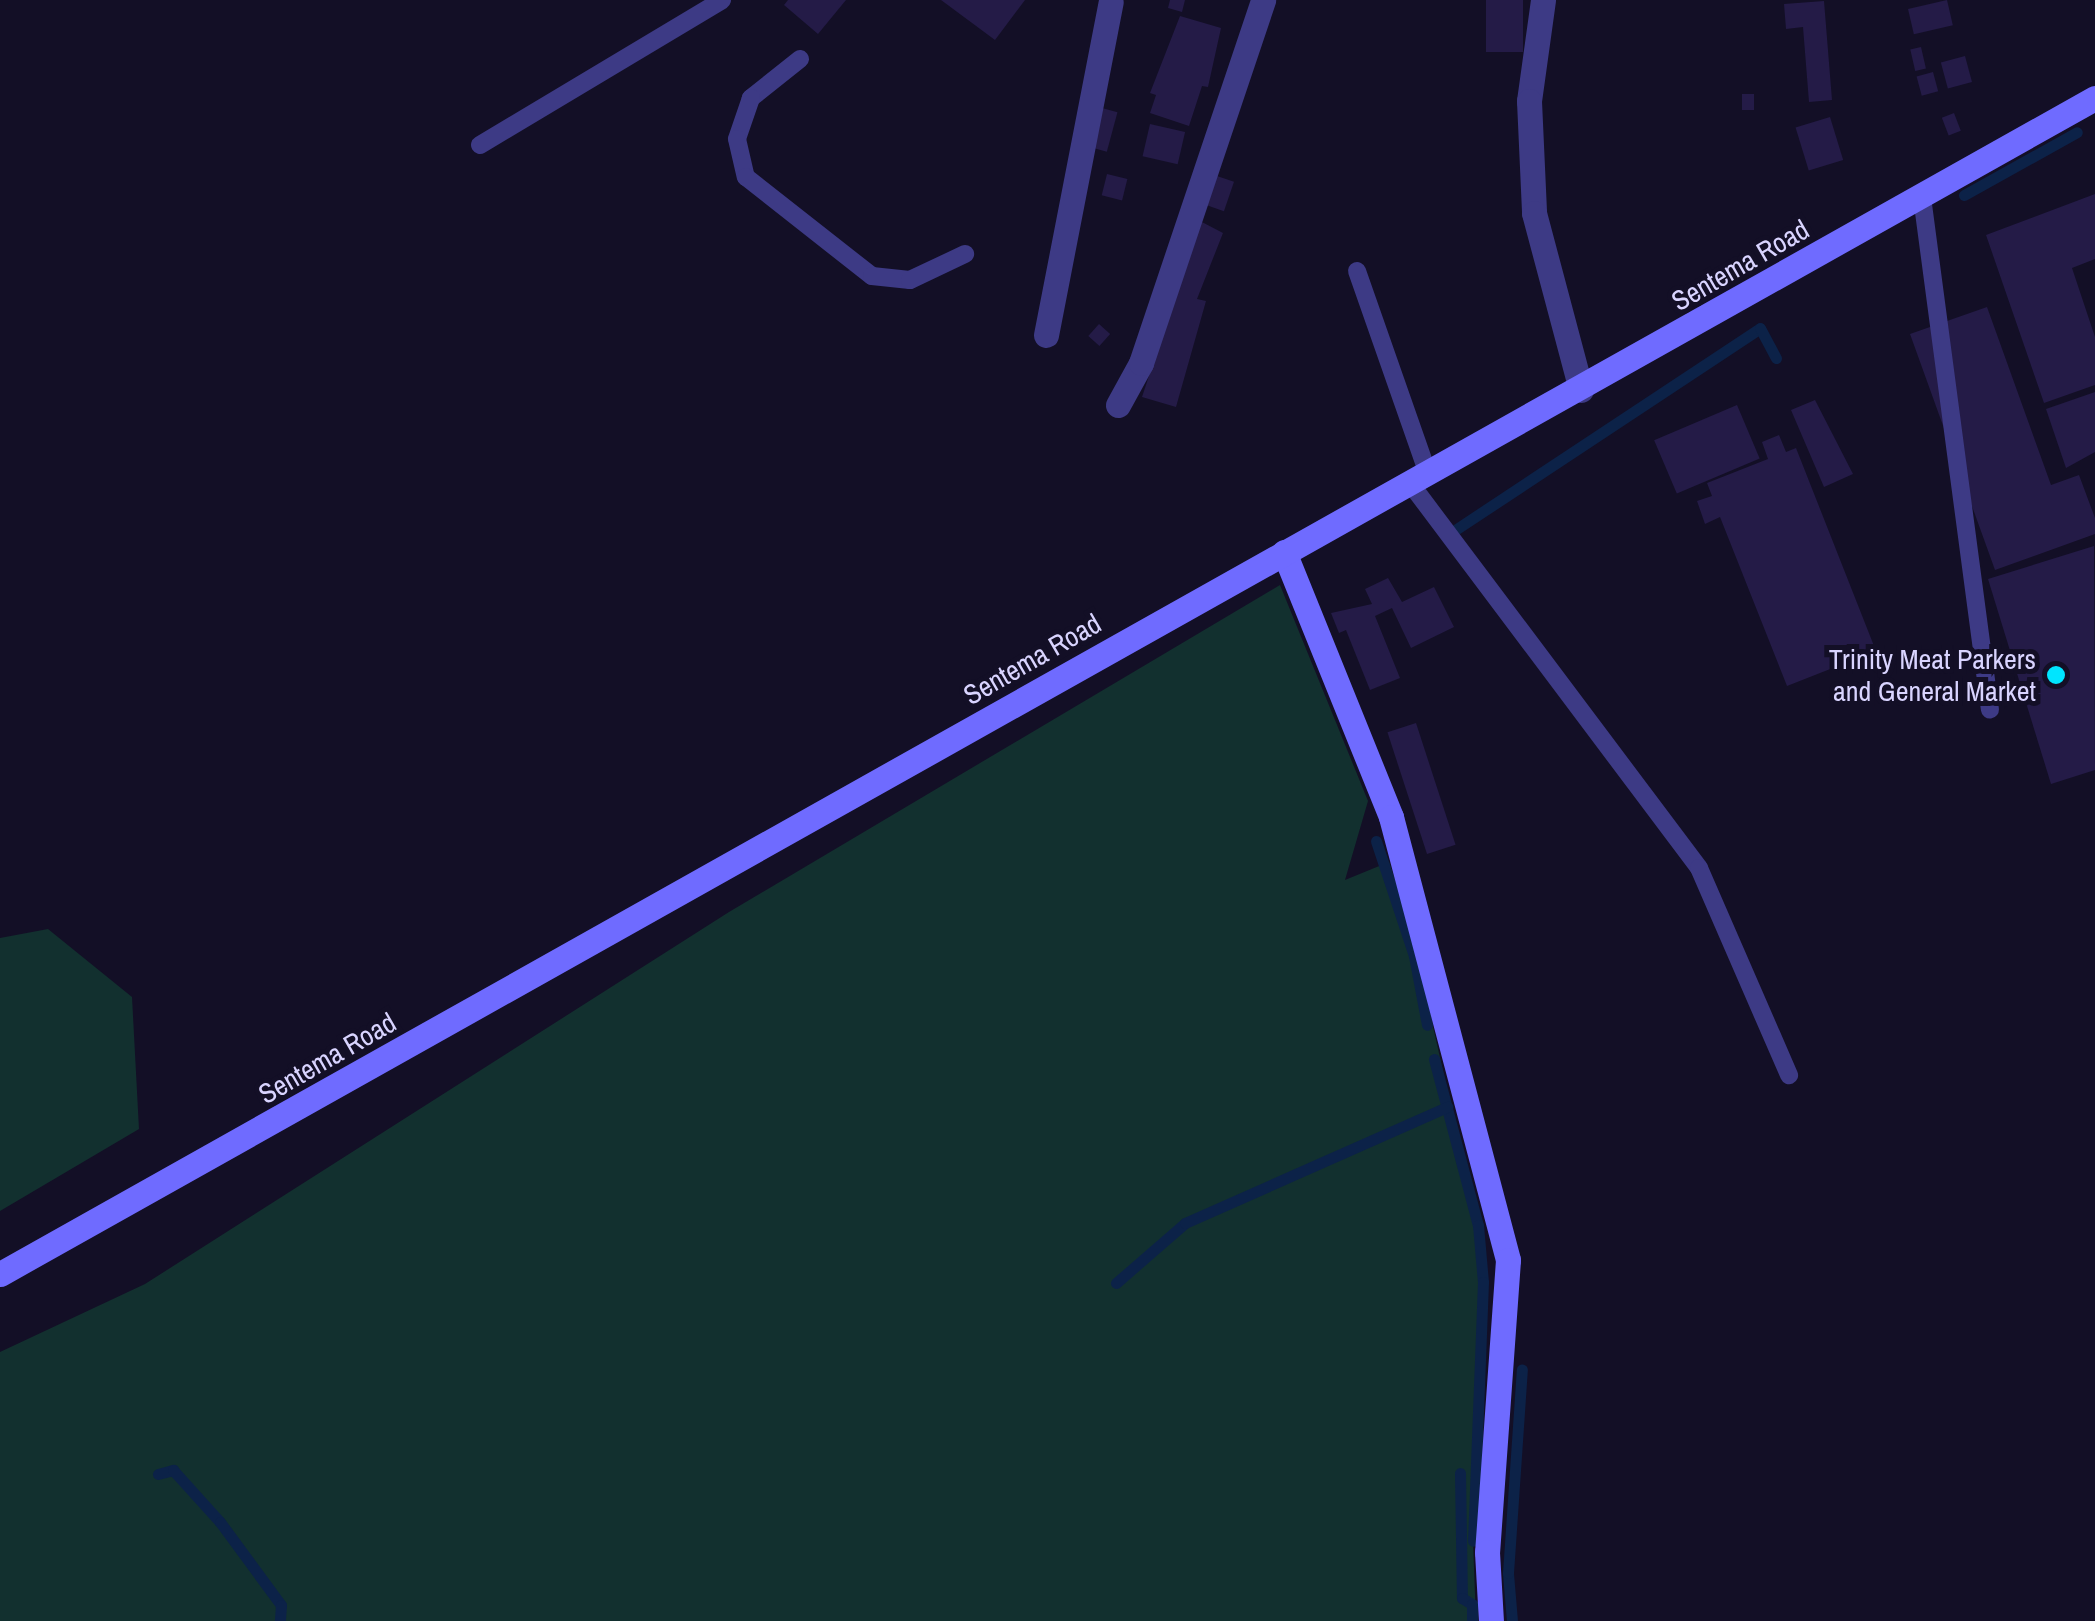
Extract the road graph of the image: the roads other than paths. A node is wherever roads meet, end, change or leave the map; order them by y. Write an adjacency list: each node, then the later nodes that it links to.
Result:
1 (722, 0): 7 (lane)
2 (1263, 0): 13 (street)
3 (1543, 0): 12 (street)
4 (1111, 2): 11 (street)
5 (800, 59): 9 (lane)
6 (2095, 98): 8 (main road, Sentema Road)
7 (480, 145)
8 (1922, 196): 12 (main road, Sentema Road); 16 (lane)
9 (966, 254)
10 (1356, 271): 14 (lane)
11 (1046, 335)
12 (1580, 390): 14 (main road, Sentema Road)
13 (1118, 405)
14 (1419, 479): 15 (main road, Sentema Road); 17 (lane)
15 (1284, 552): 18 (main road, Sentema Road); 19 (main road)
16 (1990, 710)
17 (1789, 1076)
18 (0, 1274)
19 (1491, 1621)

